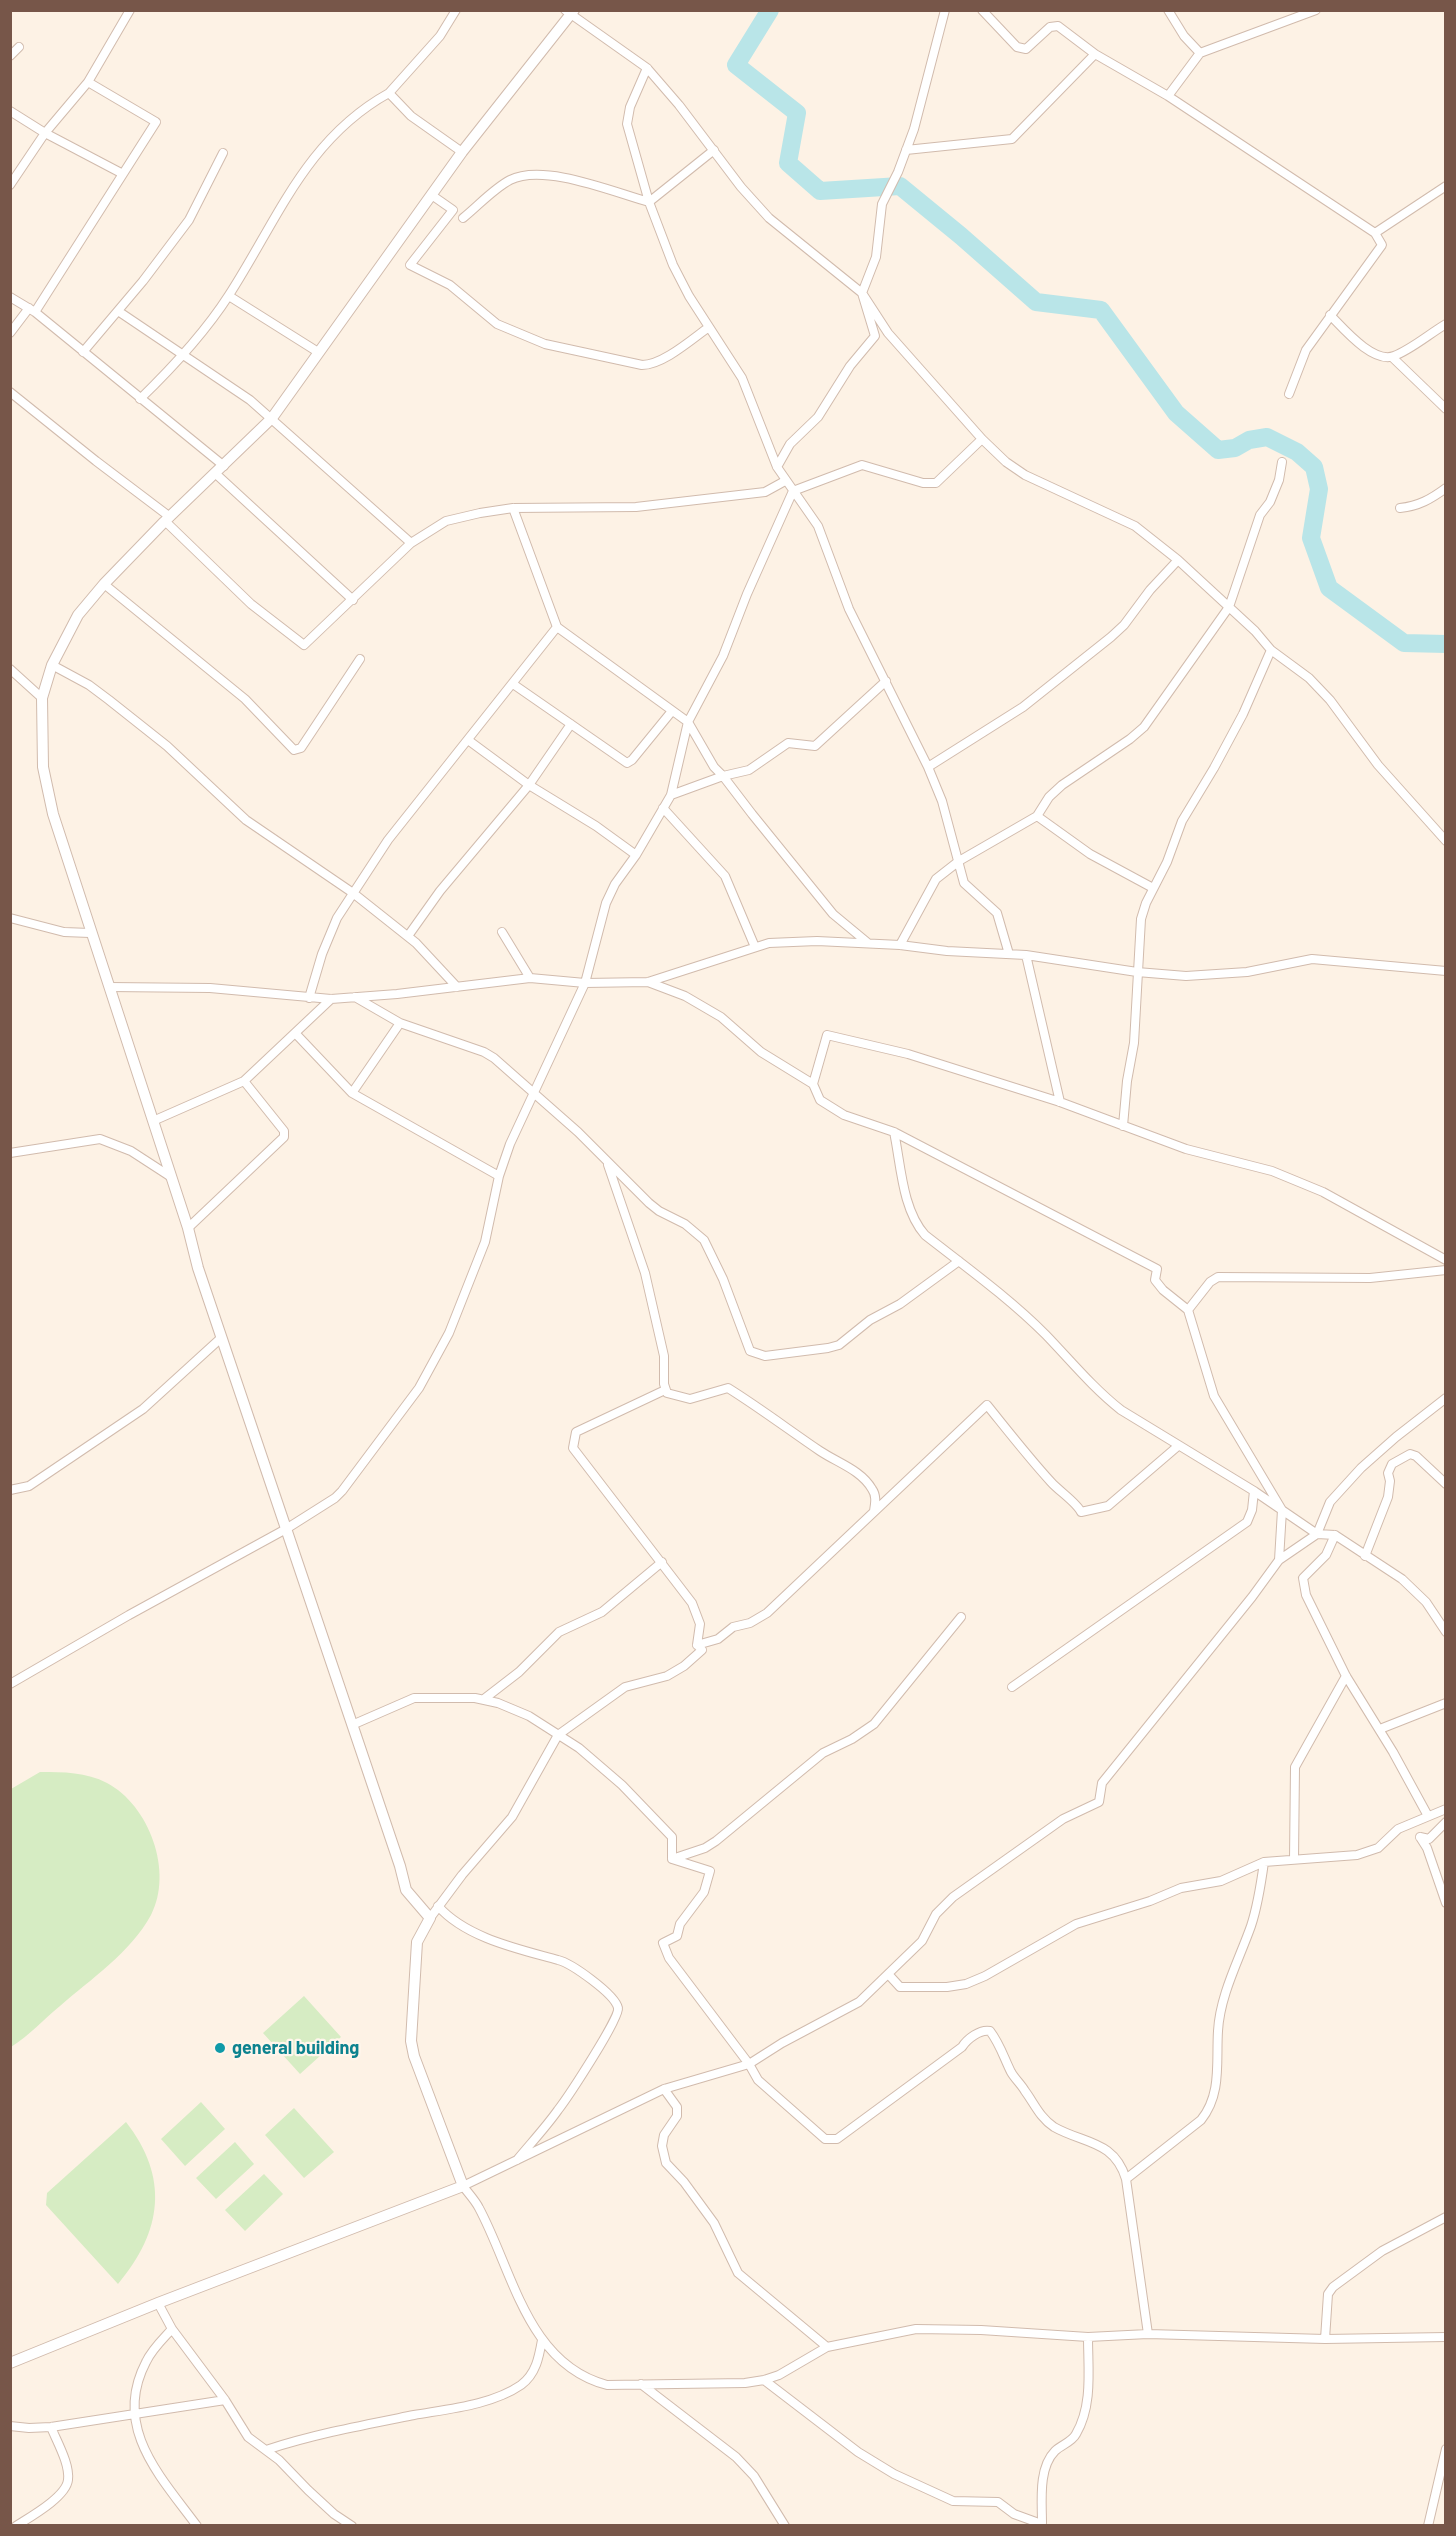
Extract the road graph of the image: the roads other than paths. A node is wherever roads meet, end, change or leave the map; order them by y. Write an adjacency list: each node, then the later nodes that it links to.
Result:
1 (130, 10): 13 (street)
2 (456, 10): 14 (street)
3 (945, 10): 19 (street)
4 (982, 10): 10 (street)
5 (1168, 10): 9 (street)
6 (1316, 10): 9 (street)
7 (570, 12): 12 (street); 20 (street)
8 (19, 47): 11 (street)
9 (1200, 53): 15 (street)
10 (1095, 54): 15 (street); 19 (street)
11 (10, 56)
12 (647, 68): 18 (street); 26 (street)
13 (88, 82): 17 (street); 22 (street)
14 (389, 93): 20 (street); 30 (street)
15 (1168, 96): 28 (street)
16 (10, 111): 17 (street)
17 (45, 133): 22 (street); 23 (street)
18 (714, 150): 26 (street); 29 (street)
19 (906, 150): 29 (street)
20 (462, 152): 25 (street)
21 (223, 153): 33 (street)
22 (123, 174): 32 (street)
23 (10, 185)
24 (1446, 186): 28 (street)
25 (433, 196): 36 (street); 39 (street)
26 (649, 202): 27 (street); 36 (street)
27 (463, 218)
28 (1375, 233): 34 (street)
29 (862, 293): 47 (street); 49 (street)
30 (229, 296): 39 (street); 40 (street)
31 (10, 297): 32 (street)
32 (32, 310): 37 (street); 38 (street)
33 (118, 311): 38 (street); 40 (street)
34 (1330, 315): 41 (street); 43 (street)
35 (1446, 324): 41 (street)
36 (709, 327): 49 (street)
37 (10, 333)
38 (83, 352): 44 (street)
39 (318, 352): 46 (street)
40 (183, 357): 44 (street); 46 (street)
41 (1392, 357): 45 (street)
42 (10, 392): 56 (street)
43 (1289, 394)
44 (140, 399): 50 (street)
45 (1446, 409)
46 (272, 418): 50 (street); 57 (street)
47 (982, 439): 53 (street); 58 (street)
48 (1282, 462): 61 (street)
49 (777, 467): 51 (street)
50 (220, 470): 56 (street); 60 (street)
51 (785, 481): 53 (street); 54 (street)
52 (1446, 488): 55 (street)
53 (793, 491): 67 (street); 71 (street)
54 (513, 508): 57 (street); 62 (street)
55 (1400, 508)
56 (168, 519): 59 (street); 60 (street)
57 (411, 543): 60 (street)
58 (1178, 560): 61 (street); 74 (street)
59 (104, 584): 64 (street); 65 (street)
60 (353, 600)
61 (1229, 607): 63 (street); 79 (street)
62 (557, 627): 68 (street); 70 (street)
63 (1271, 650): 80 (street); 83 (street)
64 (360, 659)
65 (52, 666): 69 (street); 84 (street)
66 (10, 669): 69 (street)
67 (886, 681): 74 (street); 75 (street)
68 (513, 684): 72 (street); 73 (street)
69 (42, 698): 87 (street)
70 (672, 711): 71 (street); 72 (street)
71 (687, 722): 75 (street); 77 (street)
72 (572, 724): 76 (street)
73 (468, 740): 76 (street); 84 (street)
74 (928, 767): 82 (street)
75 (723, 776): 77 (street); 89 (street)
76 (529, 784): 81 (street); 88 (street)
77 (671, 795): 78 (street)
78 (663, 808): 81 (street); 91 (street)
79 (1037, 816): 82 (street); 83 (street)
80 (1446, 841)
81 (636, 855): 98 (street)
82 (959, 861): 90 (street); 92 (street)
83 (1153, 888): 95 (street)
84 (353, 893): 88 (street); 102 (street)
85 (10, 918): 87 (street)
86 (502, 932): 96 (street)
87 (90, 933): 99 (street)
88 (408, 936): 100 (street)
89 (868, 943): 90 (street); 91 (street)
90 (900, 945): 92 (street)
91 (755, 947): 97 (street)
92 (1009, 954): 93 (street)
93 (1026, 955): 95 (street); 110 (street)
94 (1446, 971): 95 (street)
95 (1137, 972): 112 (street)
96 (530, 978): 98 (street); 100 (street)
97 (648, 982): 98 (street); 107 (street)
98 (585, 983): 109 (street)
99 (109, 987): 102 (street); 111 (street)
100 (457, 987): 101 (street)
101 (355, 997): 103 (street); 104 (street)
102 (309, 998): 103 (street)
103 (332, 999): 105 (street)
104 (400, 1023): 108 (street); 109 (street)
105 (296, 1034): 106 (street); 108 (street)
106 (244, 1081): 111 (street); 118 (street)
107 (813, 1084): 110 (street); 113 (street)
108 (352, 1092): 116 (street)
109 (533, 1093): 115 (street); 116 (street)
110 (1060, 1102): 112 (street)
111 (153, 1121): 117 (street)
112 (1123, 1126): 119 (street)
113 (894, 1132): 120 (street); 122 (street)
114 (10, 1153): 117 (street)
115 (607, 1164): 120 (street); 124 (street)
116 (499, 1176): 132 (street)
117 (171, 1177): 118 (street)
118 (188, 1228): 123 (street)
119 (1446, 1260)
120 (958, 1261): 126 (street)
121 (1446, 1270): 122 (street)
122 (1188, 1310): 130 (street)
123 (221, 1338): 128 (street); 132 (street)
124 (665, 1390): 131 (street); 137 (street)
125 (1446, 1398): 133 (street)
126 (1178, 1446): 129 (street); 131 (street)
127 (1446, 1484): 135 (street)
128 (10, 1490)
129 (1254, 1491): 130 (street); 143 (street)
130 (1282, 1510): 133 (street); 136 (street)
131 (874, 1511): 140 (street)
132 (286, 1529): 142 (street); 146 (street)
133 (1317, 1534): 134 (street); 136 (street)
134 (1335, 1535): 135 (street); 141 (street)
135 (1365, 1556): 139 (street)
136 (1279, 1560): 158 (street)
137 (662, 1562): 140 (street); 144 (street)
138 (961, 1617): 152 (street)
139 (1446, 1632)
140 (697, 1645): 148 (street)
141 (1346, 1676): 147 (street); 153 (street)
142 (10, 1684)
143 (1012, 1687)
144 (484, 1699): 146 (street); 148 (street)
145 (1446, 1703): 147 (street)
146 (352, 1725): 157 (street)
147 (1380, 1729): 150 (street)
148 (558, 1735): 152 (street); 156 (street)
149 (1446, 1809): 150 (street)
150 (1428, 1816): 153 (street)
151 (1446, 1822): 155 (street)
152 (672, 1859): 159 (street)
153 (1294, 1859): 154 (street)
154 (1264, 1862): 158 (street); 162 (street)
155 (1446, 1903)
156 (438, 1906): 157 (street); 161 (street)
157 (430, 1918): 163 (street)
158 (889, 1975): 159 (street)
159 (748, 2064): 160 (street); 162 (street)
160 (664, 2089): 161 (street); 172 (street)
161 (515, 2162): 163 (street)
162 (1125, 2179): 167 (street)
163 (463, 2186): 165 (street); 171 (street)
164 (1446, 2217): 170 (street)
165 (158, 2302): 166 (street); 173 (street)
166 (172, 2329): 176 (street); 177 (street)
167 (1148, 2334): 168 (street); 170 (street)
168 (1088, 2337): 172 (street); 182 (street)
169 (1446, 2337): 170 (street)
170 (1325, 2339)
171 (542, 2340): 175 (street); 181 (street)
172 (827, 2347): 174 (street)
173 (10, 2363)
174 (764, 2380): 175 (street); 182 (street)
175 (641, 2384): 186 (street)
176 (225, 2400): 177 (street); 181 (street)
177 (133, 2413): 179 (street); 184 (street)
178 (10, 2426): 179 (street)
179 (51, 2427): 183 (street)
180 (1446, 2449): 188 (street)
181 (266, 2450): 185 (street)
182 (1038, 2524): 187 (street)
183 (16, 2526)
184 (197, 2526)
185 (352, 2526)
186 (784, 2526)
187 (1052, 2526)
188 (1428, 2526)

